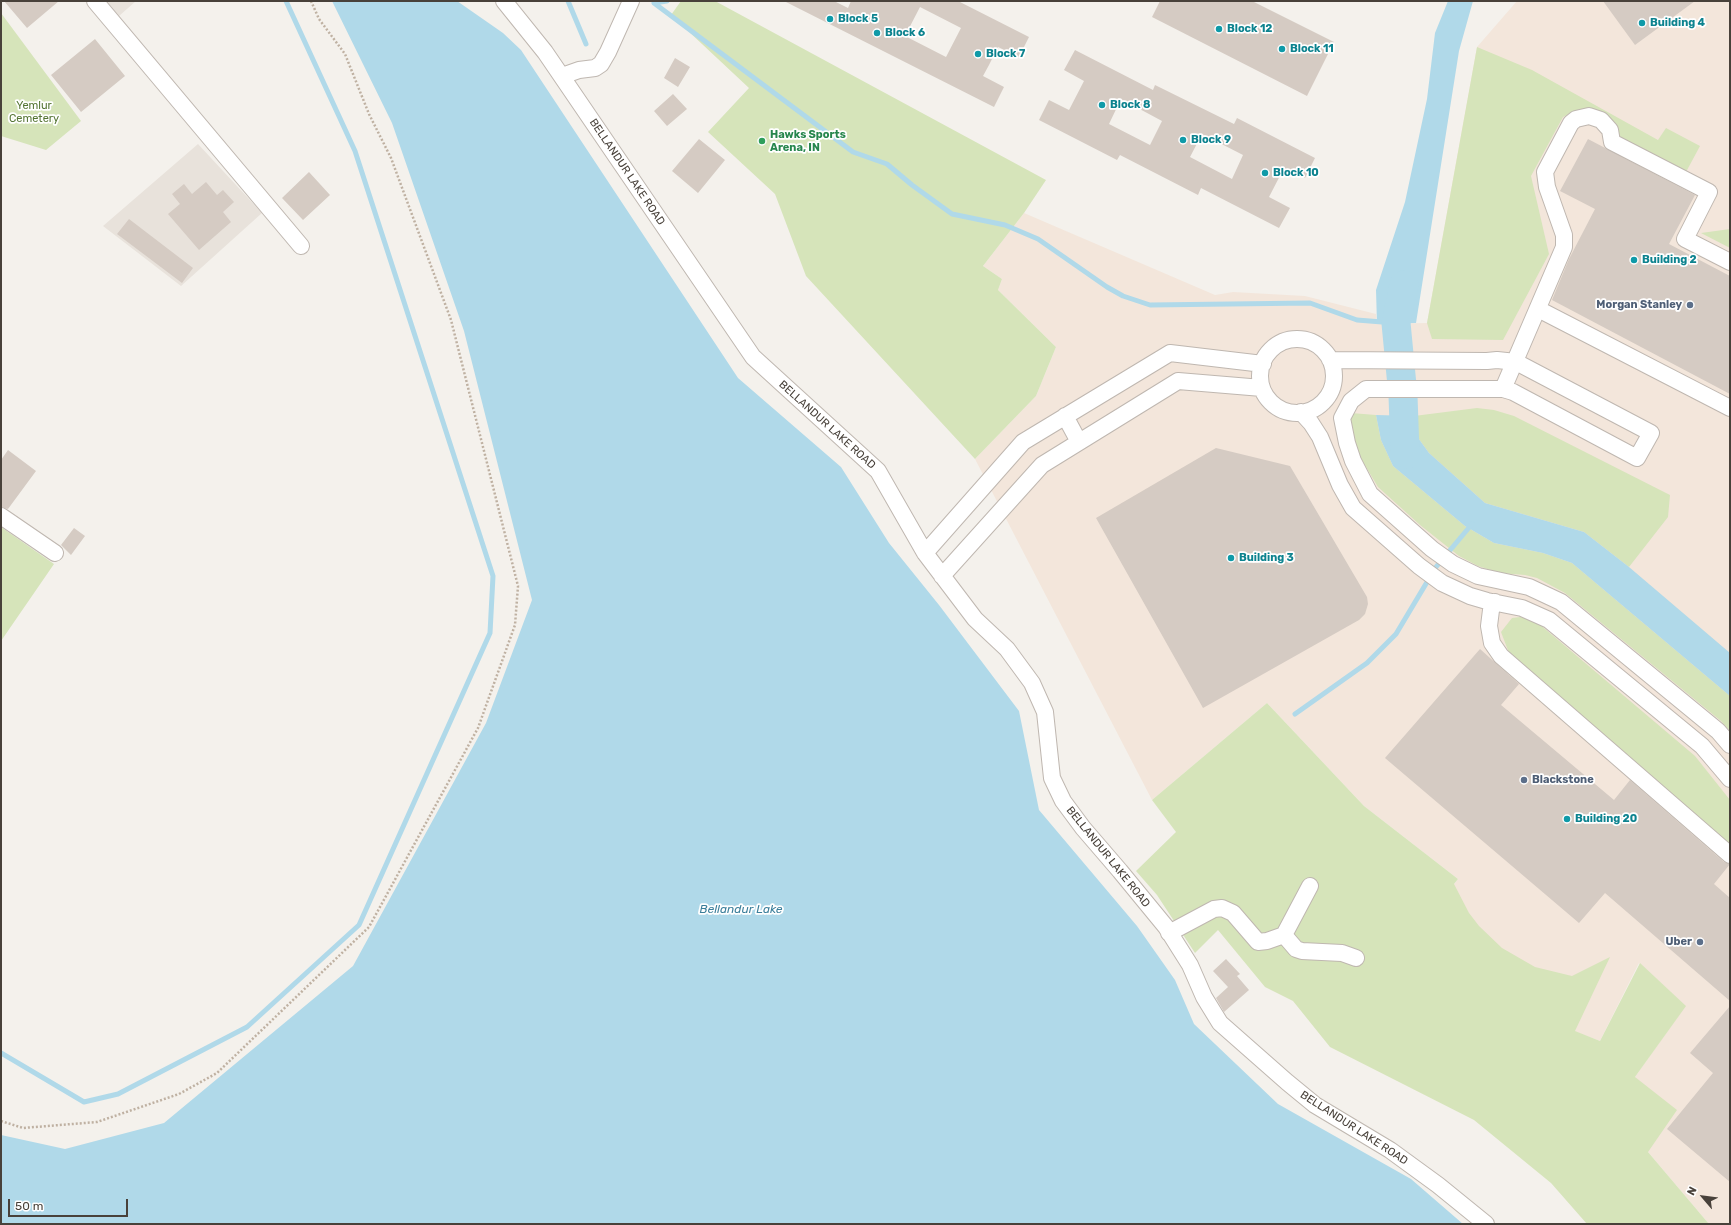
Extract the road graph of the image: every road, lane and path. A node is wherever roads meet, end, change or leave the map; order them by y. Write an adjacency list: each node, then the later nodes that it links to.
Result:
1 (95, 1): 6 (street)
2 (311, 1): 34 (path)
3 (504, 1): 5 (street, BELLANDUR LAKE ROAD)
4 (631, 1): 5 (street)
5 (562, 76): 24 (street, BELLANDUR LAKE ROAD)
6 (300, 246)
7 (1730, 262): 8 (street)
8 (1538, 309): 11 (street); 18 (street)
9 (1200, 356): 12 (street); 13 (street); 20 (street)
10 (1330, 360): 11 (street); 12 (street); 16 (street)
11 (1515, 362): 15 (street); 15 (street)
12 (1262, 364): 14 (street)
13 (1200, 383): 14 (street); 21 (street)
14 (1262, 388): 19 (street)
15 (1503, 389): 17 (street)
16 (1330, 392): 17 (street); 19 (street)
17 (1350, 403): 27 (street)
18 (1730, 408)
19 (1300, 412): 26 (street)
20 (1065, 416): 21 (street); 24 (street)
21 (1079, 442): 25 (street)
22 (1, 516): 23 (street)
23 (55, 553)
24 (925, 553): 25 (street, BELLANDUR LAKE ROAD)
25 (942, 576): 31 (street, BELLANDUR LAKE ROAD)
26 (1494, 602): 28 (street); 29 (street)
27 (1730, 745)
28 (1730, 779)
29 (1730, 855)
30 (1310, 886): 32 (street)
31 (1170, 933): 32 (street); 35 (street, BELLANDUR LAKE ROAD)
32 (1284, 935): 33 (street)
33 (1356, 958)
34 (1, 1121)
35 (1486, 1224)

